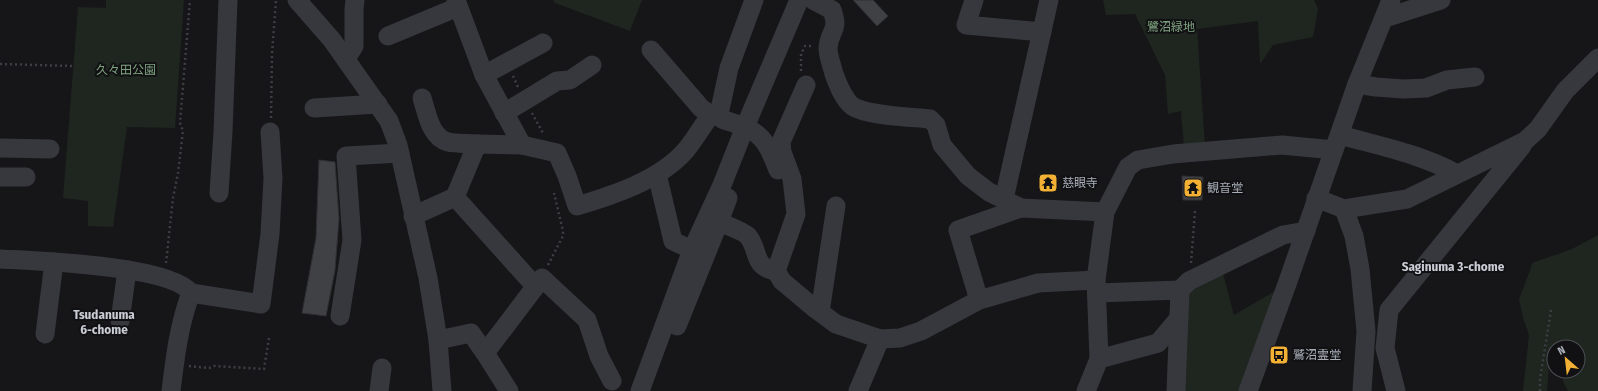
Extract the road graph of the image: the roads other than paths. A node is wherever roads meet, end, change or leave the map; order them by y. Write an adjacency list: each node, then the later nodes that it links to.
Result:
1 (228, 0): 43 (street)
2 (297, 0): 18 (street)
3 (355, 0): 18 (street)
4 (754, 0): 28 (street)
5 (799, 0): 29 (street)
6 (806, 0): 29 (street)
7 (1050, 0): 13 (street)
8 (1442, 0): 12 (street)
9 (971, 1): 13 (street)
10 (461, 2): 14 (street); 20 (street)
11 (820, 3): 46 (street)
12 (1388, 6): 22 (street)
13 (1042, 32): 46 (street)
14 (388, 36)
15 (543, 43): 20 (street)
16 (651, 50): 28 (street)
17 (1598, 58): 31 (street)
18 (346, 59): 25 (street)
19 (592, 65): 27 (street)
20 (484, 75): 27 (street)
21 (1475, 77): 22 (street)
22 (1357, 84): 32 (street)
23 (806, 85): 42 (street)
24 (422, 98): 33 (street)
25 (378, 104): 26 (street); 37 (street)
26 (314, 108)
27 (504, 113): 34 (street)
28 (715, 114): 29 (street); 38 (street)
29 (748, 128): 42 (street); 52 (street); 54 (street)
30 (270, 132): 62 (street)
31 (1525, 141): 39 (street); 65 (street)
32 (1337, 142): 39 (street); 45 (street); 50 (street)
33 (477, 144): 34 (street); 44 (street)
34 (522, 145): 38 (street)
35 (0, 148): 36 (street)
36 (50, 149)
37 (400, 153): 51 (street); 67 (street)
38 (657, 174): 54 (street)
39 (1457, 174): 49 (street)
40 (0, 177): 41 (street)
41 (26, 177)
42 (792, 179): 58 (street)
43 (219, 193)
44 (455, 197): 51 (street); 59 (street)
45 (1316, 198): 49 (street); 53 (street)
46 (1004, 199): 48 (street)
47 (836, 206): 66 (street)
48 (1021, 208): 50 (street); 63 (street)
49 (1344, 209): 64 (street)
50 (1105, 212): 60 (street)
51 (414, 216): 72 (street)
52 (719, 222): 58 (street); 82 (street)
53 (1306, 231): 61 (street); 86 (street)
54 (692, 250): 81 (street)
55 (0, 259): 56 (street)
56 (54, 262): 57 (street); 70 (street)
57 (127, 270): 62 (street); 69 (street)
58 (776, 271): 66 (street)
59 (538, 282): 73 (street); 76 (street)
60 (1097, 286): 61 (street); 63 (street); 74 (street)
61 (1185, 286): 68 (street)
62 (191, 293): 77 (street)
63 (979, 300): 71 (street)
64 (1363, 308): 65 (street); 87 (street)
65 (1388, 310): 88 (street)
66 (820, 312): 71 (street)
67 (340, 316)
68 (1179, 318): 74 (street); 85 (street)
69 (120, 321)
70 (45, 334)
71 (880, 339): 83 (street)
72 (438, 340): 73 (street); 79 (street)
73 (486, 353): 80 (street)
74 (1099, 359): 84 (street)
75 (382, 368): 78 (street)
76 (612, 381)
77 (171, 391)
78 (379, 391)
79 (442, 391)
80 (509, 391)
81 (640, 391)
82 (651, 391)
83 (858, 391)
84 (1086, 391)
85 (1176, 391)
86 (1248, 391)
87 (1362, 391)
88 (1396, 391)

